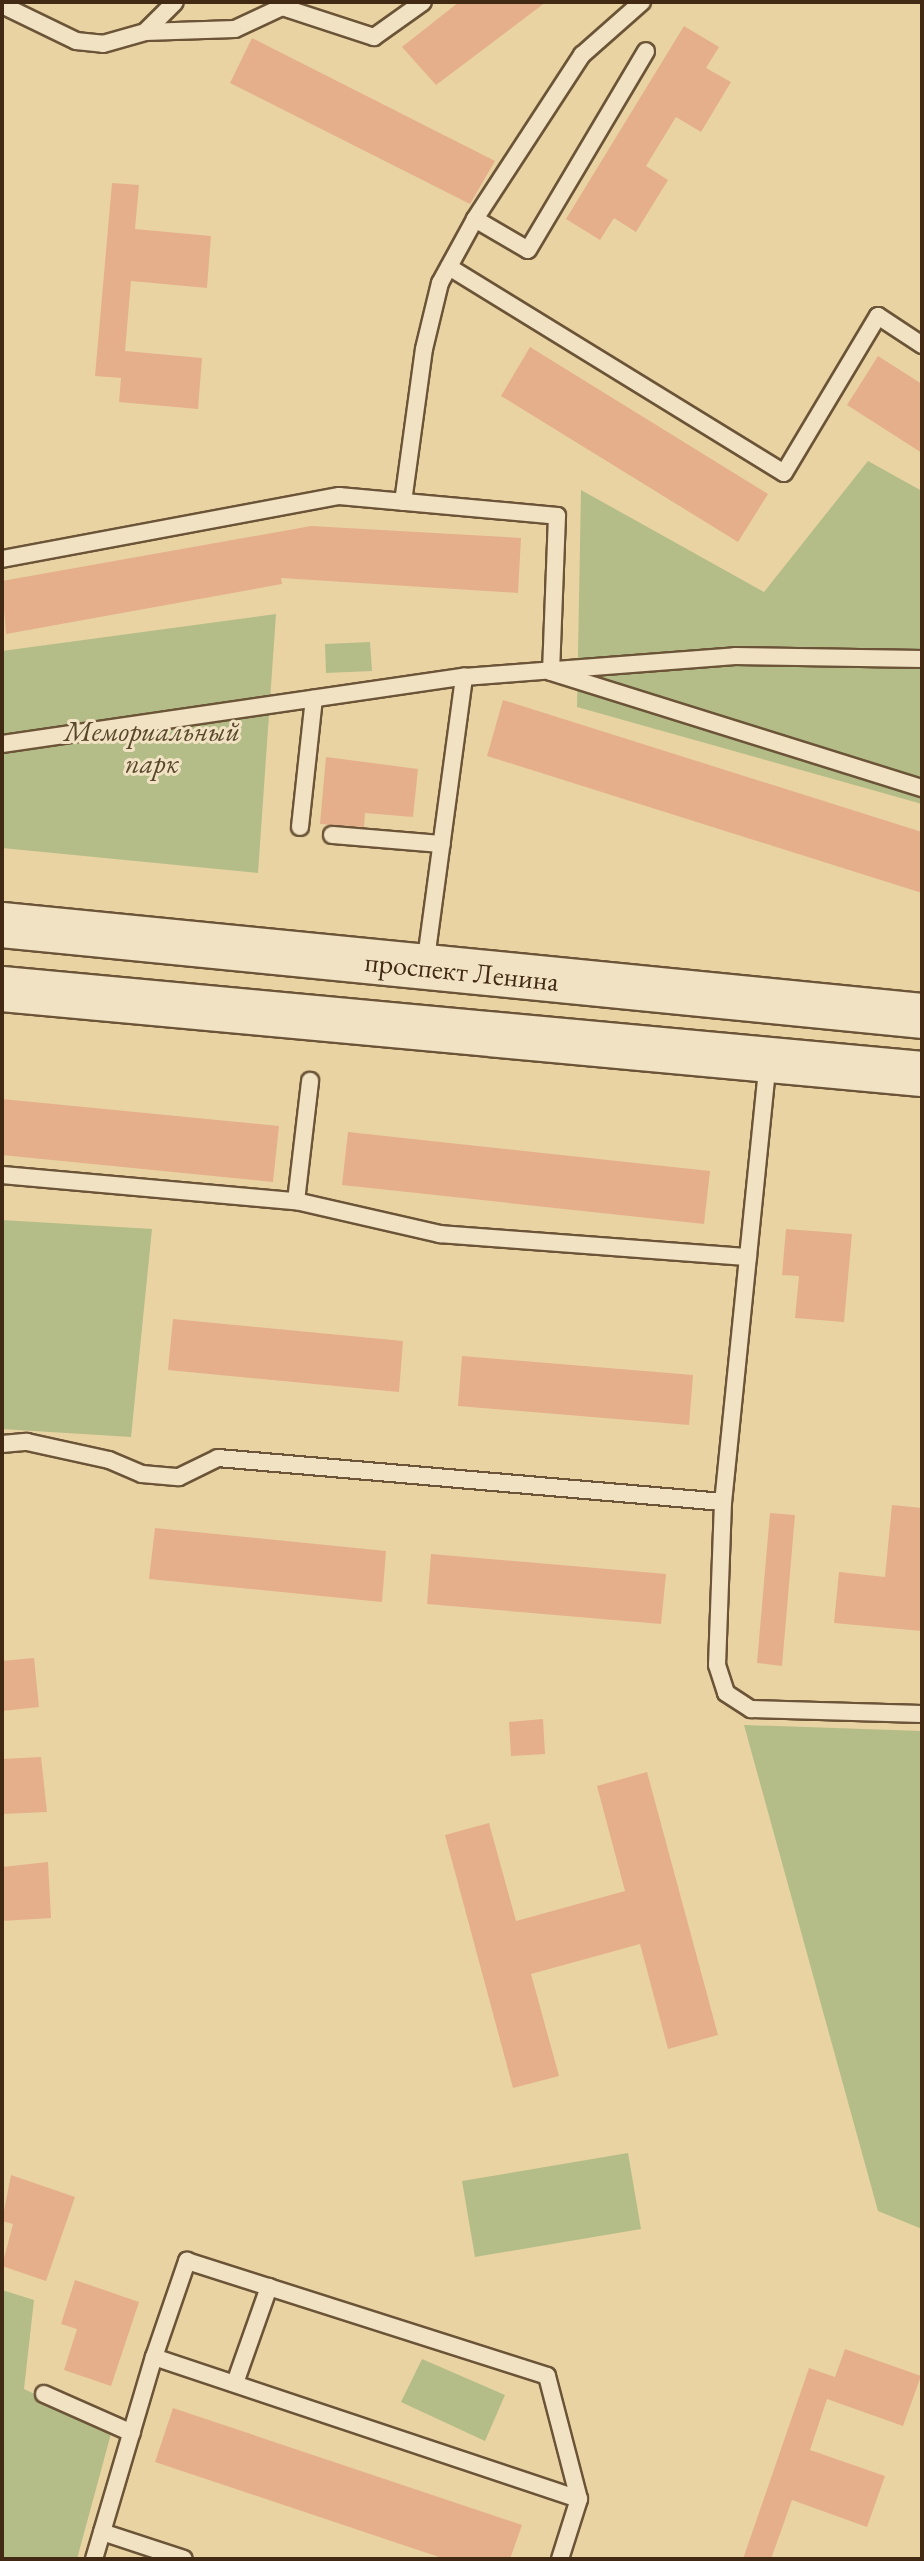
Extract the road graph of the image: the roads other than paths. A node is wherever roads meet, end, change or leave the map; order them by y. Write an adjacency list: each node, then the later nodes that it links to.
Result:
1 (175, 2): 6 (lane)
2 (423, 2): 4 (lane)
3 (642, 2): 8 (lane)
4 (283, 4): 6 (lane)
5 (2, 5): 6 (lane)
6 (145, 32)
7 (646, 51): 8 (lane)
8 (475, 219): 9 (lane)
9 (449, 267): 10 (lane); 11 (lane)
10 (922, 345)
11 (403, 502): 12 (lane); 14 (lane)
12 (2, 559)
13 (922, 659): 14 (lane)
14 (551, 672): 15 (lane); 18 (lane)
15 (464, 677): 16 (lane); 21 (lane)
16 (314, 699): 17 (lane); 19 (lane)
17 (2, 744)
18 (922, 788)
19 (300, 827)
20 (332, 835): 21 (lane)
21 (442, 844): 23 (lane)
22 (2, 925): 23 (main road, проспект Ленина)
23 (424, 968): 25 (main road, проспект Ленина)
24 (2, 989): 26 (main road)
25 (922, 1016)
26 (768, 1058): 27 (main road); 31 (lane)
27 (922, 1074)
28 (310, 1081): 30 (lane)
29 (2, 1175): 30 (lane)
30 (296, 1201): 31 (lane)
31 (748, 1257): 33 (lane)
32 (2, 1444): 33 (lane)
33 (723, 1502): 34 (lane)
34 (922, 1714)
35 (269, 2287): 36 (lane); 37 (lane); 40 (lane)
36 (154, 2357): 37 (lane); 39 (lane)
37 (235, 2383): 40 (lane)
38 (44, 2394): 39 (lane)
39 (132, 2433): 41 (lane)
40 (579, 2499): 44 (lane)
41 (102, 2532): 42 (lane); 43 (lane)
42 (94, 2559)
43 (184, 2559)
44 (560, 2559)

